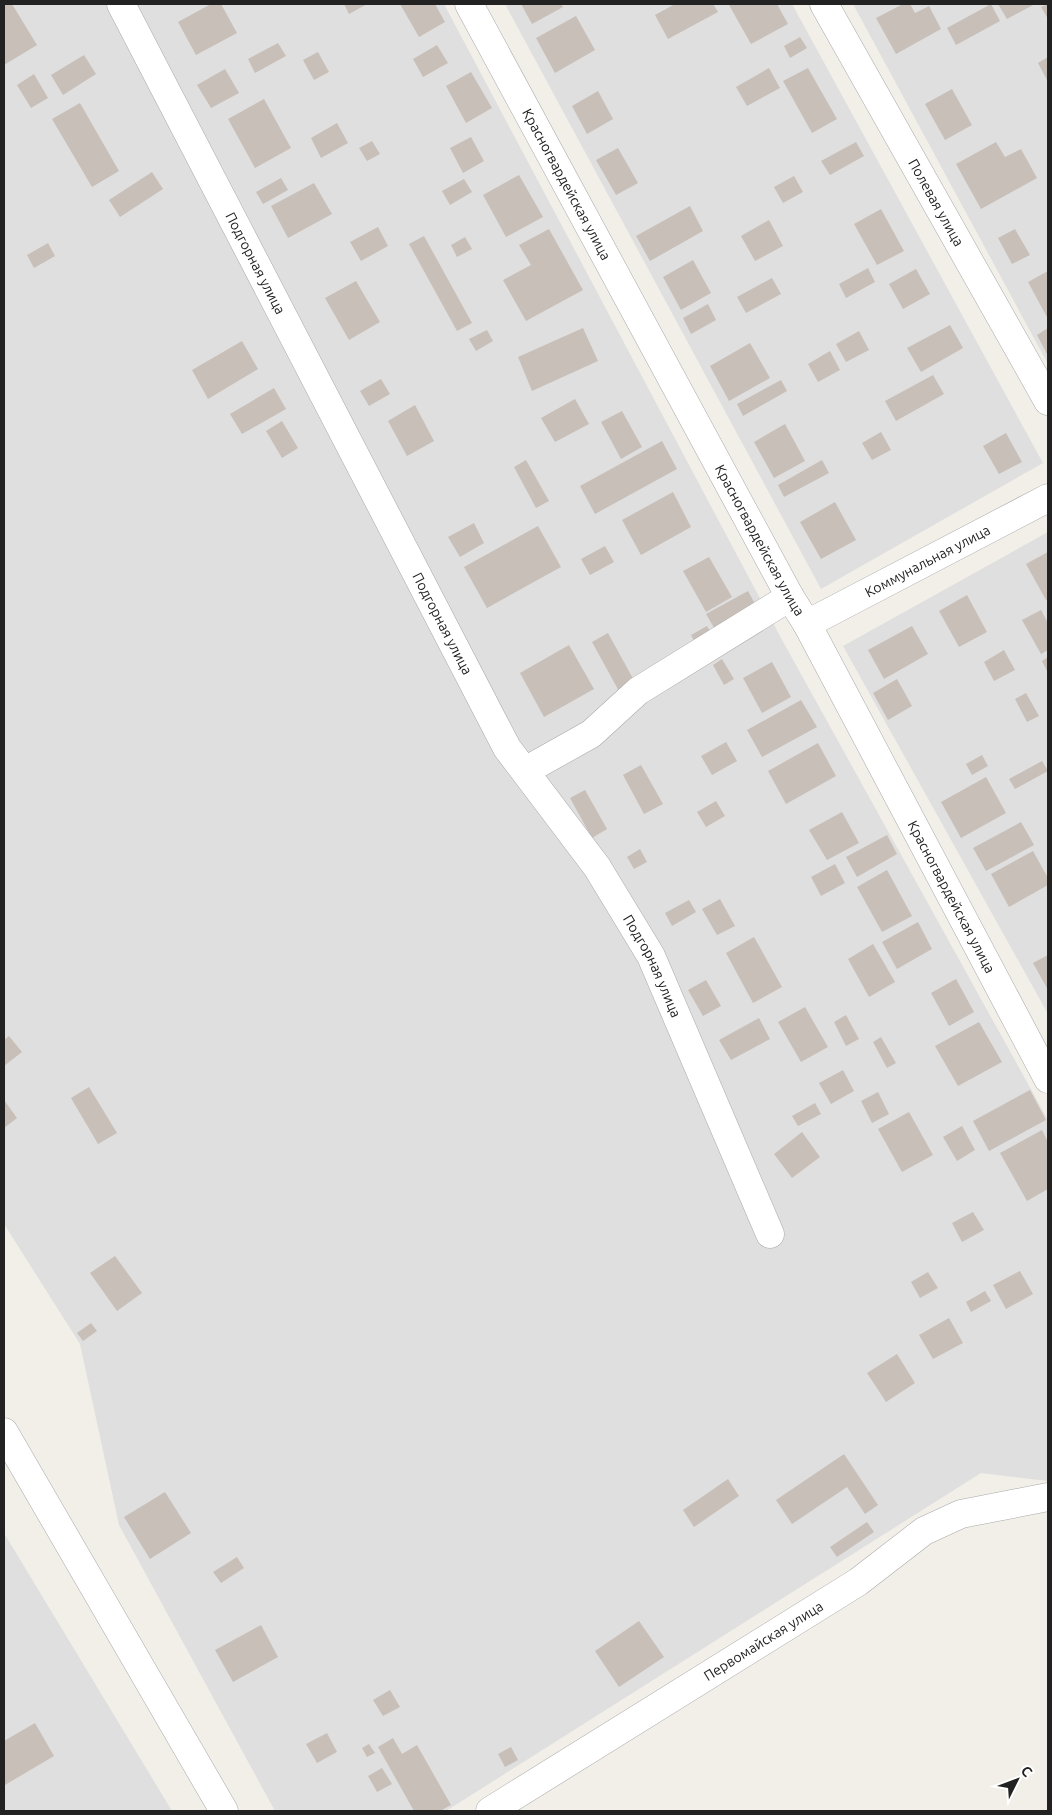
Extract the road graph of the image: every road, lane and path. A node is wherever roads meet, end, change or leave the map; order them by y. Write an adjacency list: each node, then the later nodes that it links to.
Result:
1 (121, 4): 8 (street, Подгорная улица)
2 (469, 4): 6 (street, Красногвардейская улица)
3 (824, 4): 4 (street, Полевая улица)
4 (1048, 401)
5 (1048, 498): 7 (street, Коммунальная улица)
6 (790, 597): 7 (street, Красногвардейская улица); 8 (street)
7 (808, 624): 9 (street, Красногвардейская улица)
8 (525, 771): 10 (street, Подгорная улица)
9 (1048, 1079)
10 (770, 1234)
11 (4, 1432): 13 (street)
12 (1048, 1497): 14 (street, Первомайская улица)
13 (224, 1811)
14 (490, 1811)

